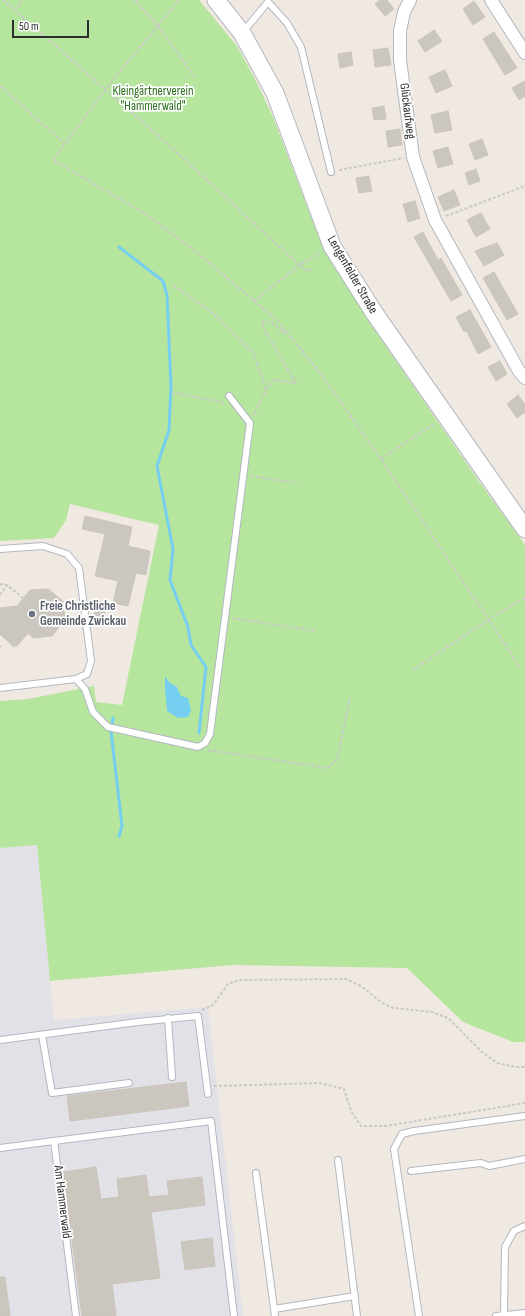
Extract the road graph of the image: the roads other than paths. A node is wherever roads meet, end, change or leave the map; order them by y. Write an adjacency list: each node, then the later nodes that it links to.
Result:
1 (216, 0): 4 (main road, Lengenfelder Straße)
2 (410, 0): 7 (street, Glückaufweg)
3 (491, 0): 5 (street)
4 (242, 34): 6 (lane); 9 (main road, Lengenfelder Straße)
5 (525, 53)
6 (331, 172)
7 (525, 378)
8 (229, 396): 11 (lane)
9 (525, 529)
10 (0, 549): 11 (lane)
11 (76, 679): 12 (lane)
12 (0, 688)
13 (168, 1018): 14 (lane); 16 (lane); 18 (lane)
14 (42, 1035): 15 (lane); 17 (lane)
15 (0, 1040)
16 (172, 1077)
17 (129, 1083)
18 (208, 1094)
19 (525, 1116): 35 (lane)
20 (54, 1141): 21 (lane); 31 (lane, Am Hammerwald); 32 (lane)
21 (0, 1148)
22 (525, 1159): 24 (lane)
23 (338, 1160): 27 (lane)
24 (411, 1171)
25 (256, 1173): 28 (lane)
26 (525, 1226): 30 (lane)
27 (355, 1296): 28 (lane); 34 (lane)
28 (274, 1309): 33 (lane)
29 (525, 1313): 30 (lane)
30 (504, 1315): 36 (lane)
31 (76, 1316)
32 (234, 1316)
33 (275, 1316)
34 (357, 1316)
35 (419, 1316)
36 (496, 1316)

